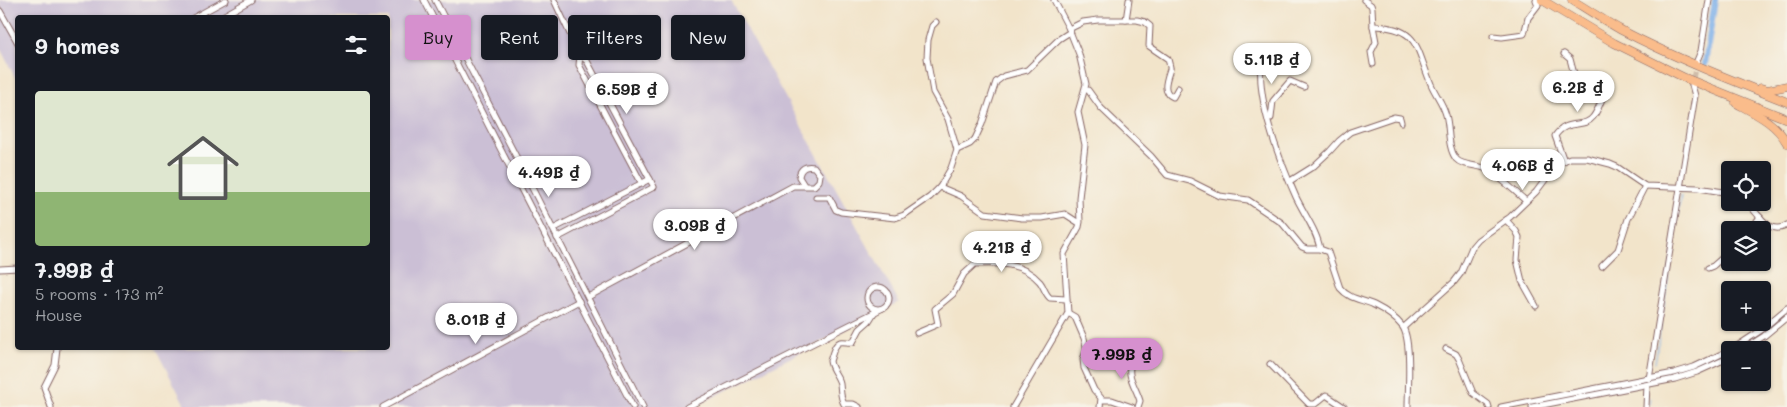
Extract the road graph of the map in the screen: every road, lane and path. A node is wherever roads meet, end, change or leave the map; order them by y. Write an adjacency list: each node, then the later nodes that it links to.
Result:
1 (226, 0): 14 (street)
2 (251, 0): 15 (street)
3 (424, 0): 71 (street)
4 (435, 0): 61 (street)
5 (554, 0): 19 (street)
6 (1054, 0): 20 (street)
7 (1128, 0): 16 (street)
8 (1364, 0): 18 (street)
9 (1536, 0): 21 (street)
10 (1542, 0): 30 (highway)
11 (1572, 0): 23 (highway)
12 (1709, 0): 28 (street)
13 (0, 11): 22 (street)
14 (199, 15)
15 (224, 15)
16 (1126, 20): 20 (street); 34 (street)
17 (936, 22): 41 (street)
18 (1373, 26): 29 (street); 54 (street)
19 (568, 30)
20 (1070, 31): 35 (street); 41 (street)
21 (1493, 36)
22 (15, 38)
23 (1668, 53): 32 (highway); 36 (highway)
24 (1564, 54): 42 (street)
25 (580, 60): 46 (street)
26 (586, 60): 44 (street)
27 (1261, 63): 39 (street)
28 (1696, 63)
29 (1373, 64)
30 (1685, 78): 37 (highway); 40 (highway)
31 (1692, 85): 51 (street)
32 (1787, 86)
33 (1304, 87): 39 (street)
34 (1178, 88)
35 (1085, 90): 59 (street); 63 (street)
36 (1787, 102)
37 (1787, 119)
38 (1401, 122): 45 (street)
39 (1270, 125): 45 (street)
40 (1787, 143)
41 (957, 150): 50 (street)
42 (1564, 161): 49 (street); 54 (street)
43 (799, 177): 47 (street); 47 (street); 48 (street)
44 (650, 179): 46 (street); 62 (street)
45 (1290, 181): 63 (street)
46 (642, 184): 61 (street)
47 (804, 185): 48 (street)
48 (793, 186): 69 (street)
49 (1644, 186): 51 (street); 65 (street)
50 (940, 187): 53 (street); 59 (street)
51 (1680, 187): 52 (street); 89 (street)
52 (1721, 191)
53 (816, 197)
54 (1526, 201): 57 (street)
55 (1754, 211): 56 (street)
56 (1760, 218): 58 (street); 60 (street)
57 (1506, 220): 73 (street); 79 (street)
58 (1758, 221)
59 (1080, 222): 70 (street)
60 (1787, 225)
61 (553, 229): 62 (street)
62 (558, 238): 69 (street)
63 (1320, 249): 79 (street)
64 (1721, 259): 67 (street)
65 (1602, 266)
66 (15, 268): 68 (street)
67 (1708, 268)
68 (0, 269)
69 (588, 297): 96 (street)
70 (1066, 299): 77 (street); 80 (street)
71 (579, 301): 94 (street); 95 (street)
72 (869, 304): 74 (street); 74 (street); 76 (street)
73 (1536, 306)
74 (885, 307): 76 (street)
75 (1787, 308): 81 (street)
76 (872, 313): 97 (street); 98 (street)
77 (1068, 313): 91 (street); 99 (street)
78 (1787, 317): 82 (street)
79 (1404, 327): 104 (street)
80 (917, 333)
81 (1746, 341)
82 (1756, 341)
83 (1446, 349): 105 (street)
84 (57, 350): 93 (street)
85 (1721, 356): 89 (street)
86 (1132, 357): 102 (street)
87 (1721, 358): 90 (street)
88 (1270, 364): 103 (street)
89 (1649, 379): 106 (street)
90 (1647, 385): 92 (street); 108 (street)
91 (1102, 400): 100 (street); 101 (street)
92 (1555, 405): 107 (street)
93 (51, 407)
94 (383, 407)
95 (633, 407)
96 (643, 407)
97 (686, 407)
98 (859, 407)
99 (1012, 407)
100 (1100, 407)
101 (1132, 407)
102 (1138, 407)
103 (1344, 407)
104 (1408, 407)
105 (1490, 407)
106 (1501, 407)
107 (1532, 407)
108 (1646, 407)

